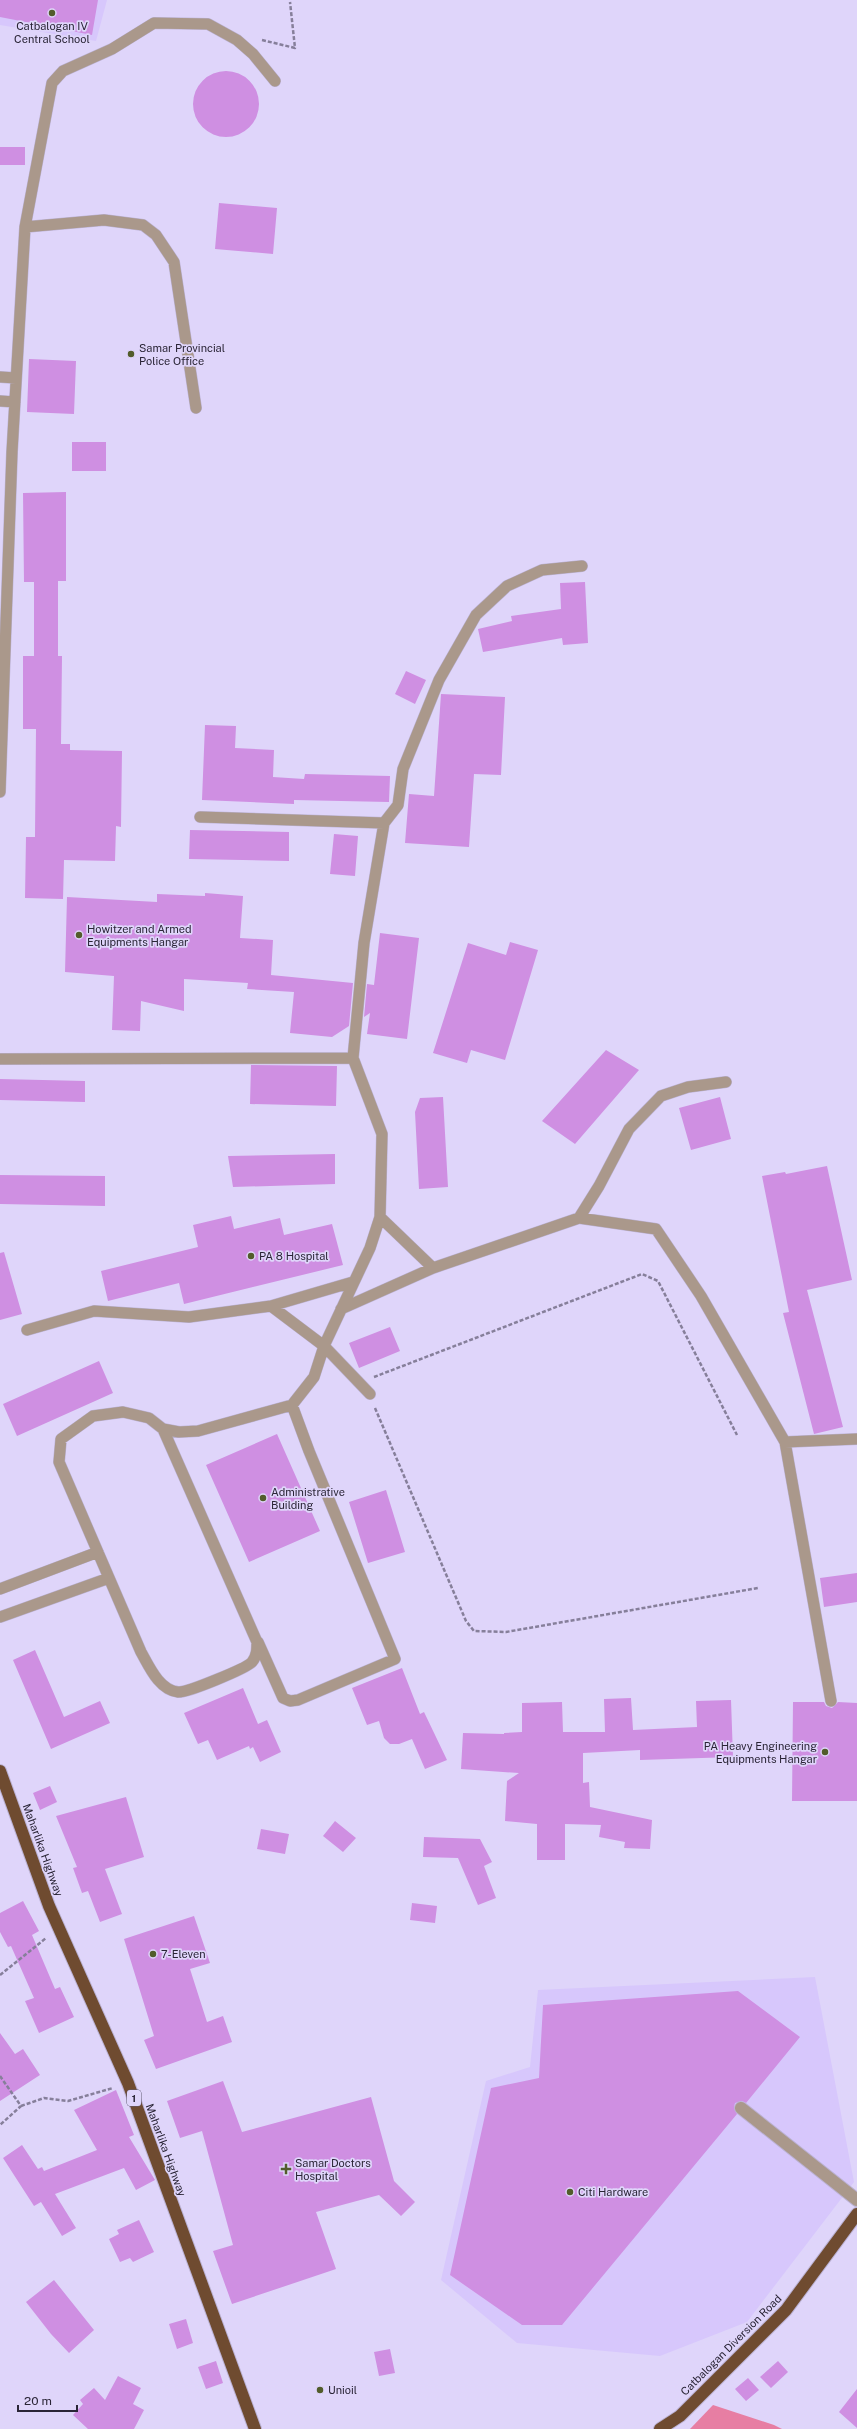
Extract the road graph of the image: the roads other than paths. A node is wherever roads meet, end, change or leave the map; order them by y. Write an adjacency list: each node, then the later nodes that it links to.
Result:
1 (275, 81): 2 (lane)
2 (25, 227): 4 (lane); 7 (lane)
3 (0, 377): 4 (lane)
4 (16, 378): 6 (lane)
5 (0, 402): 6 (lane)
6 (15, 402): 9 (lane)
7 (196, 408)
8 (582, 566): 12 (lane)
9 (2, 702): 10 (lane)
10 (0, 792)
11 (200, 817): 12 (lane)
12 (384, 823): 13 (lane)
13 (353, 1058): 14 (lane); 16 (lane)
14 (0, 1059)
15 (726, 1082): 17 (lane)
16 (380, 1217): 18 (lane); 19 (lane)
17 (579, 1218): 18 (lane); 28 (lane)
18 (432, 1268): 21 (lane)
19 (353, 1282): 20 (lane); 21 (lane)
20 (271, 1306): 22 (lane); 23 (lane)
21 (341, 1308): 23 (lane)
22 (27, 1330)
23 (324, 1346): 24 (lane); 25 (lane)
24 (370, 1394)
25 (292, 1405): 26 (lane); 33 (lane)
26 (163, 1429): 29 (lane); 33 (lane)
27 (857, 1438): 28 (lane)
28 (785, 1442): 34 (lane)
29 (98, 1552): 30 (lane); 31 (lane)
30 (109, 1578): 32 (lane); 33 (lane)
31 (0, 1589)
32 (0, 1618)
33 (257, 1642)
34 (831, 1701)
35 (0, 1771): 39 (highway, Maharlika Highway / 1)
36 (741, 2108): 37 (street)
37 (857, 2200)
38 (857, 2214): 40 (highway, Catbalogan Diversion Road)
39 (255, 2429)
40 (660, 2429)

